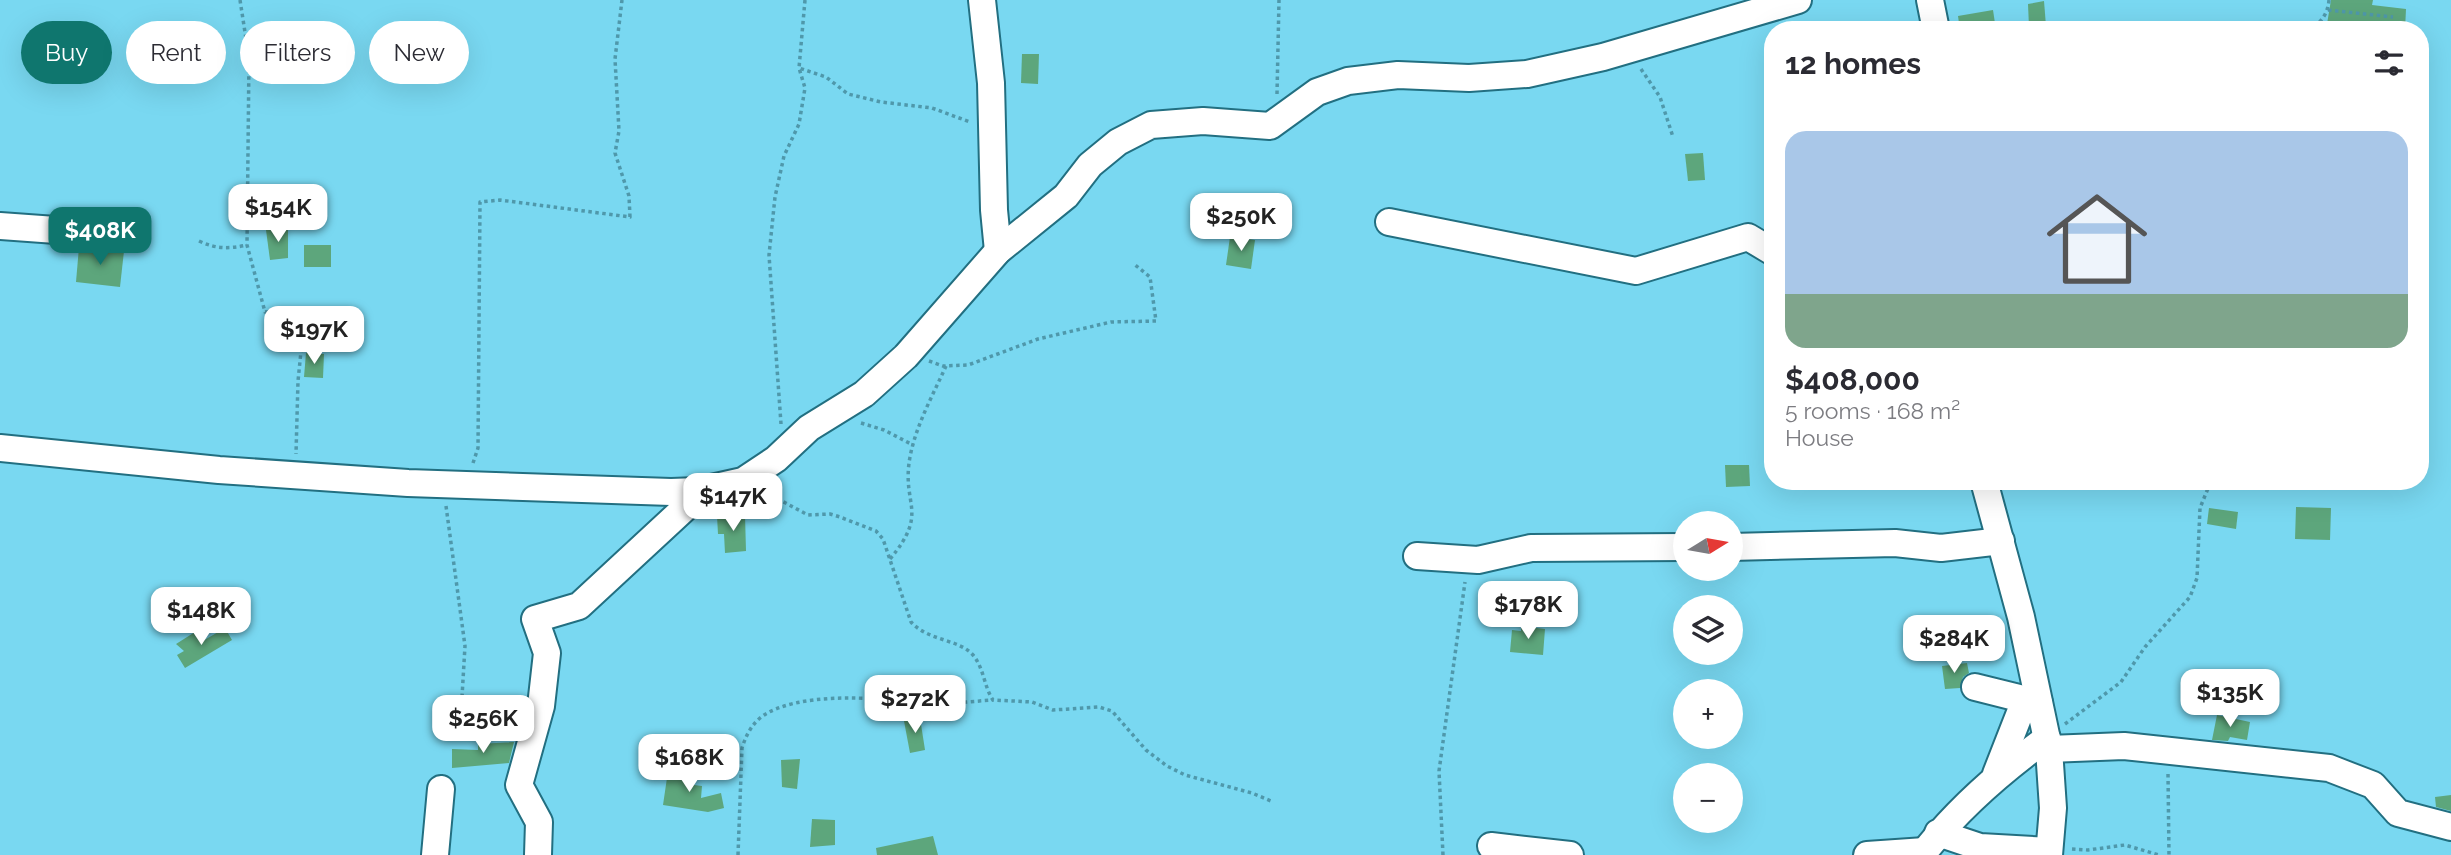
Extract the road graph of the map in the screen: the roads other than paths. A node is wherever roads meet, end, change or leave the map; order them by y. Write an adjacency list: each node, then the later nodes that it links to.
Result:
1 (982, 0): 9 (street)
2 (1798, 0): 9 (street)
3 (1930, 0): 4 (street)
4 (1934, 21)
5 (1389, 222): 8 (street)
6 (0, 226): 7 (street)
7 (125, 235)
8 (1764, 246)
9 (998, 251): 11 (street)
10 (0, 448): 11 (street)
11 (730, 485): 27 (street)
12 (1987, 490): 13 (street)
13 (2001, 541): 15 (street); 18 (street)
14 (1673, 547): 16 (street)
15 (1743, 547)
16 (1417, 556)
17 (1975, 687): 18 (street)
18 (2032, 701): 19 (street); 20 (street)
19 (2048, 743): 20 (street); 22 (street); 25 (street)
20 (1994, 780): 24 (street)
21 (441, 789): 26 (street)
22 (2451, 827)
23 (1491, 846): 28 (street)
24 (1928, 846): 25 (street); 29 (street)
25 (2049, 852)
26 (435, 855)
27 (538, 855)
28 (1570, 855)
29 (1867, 855)

